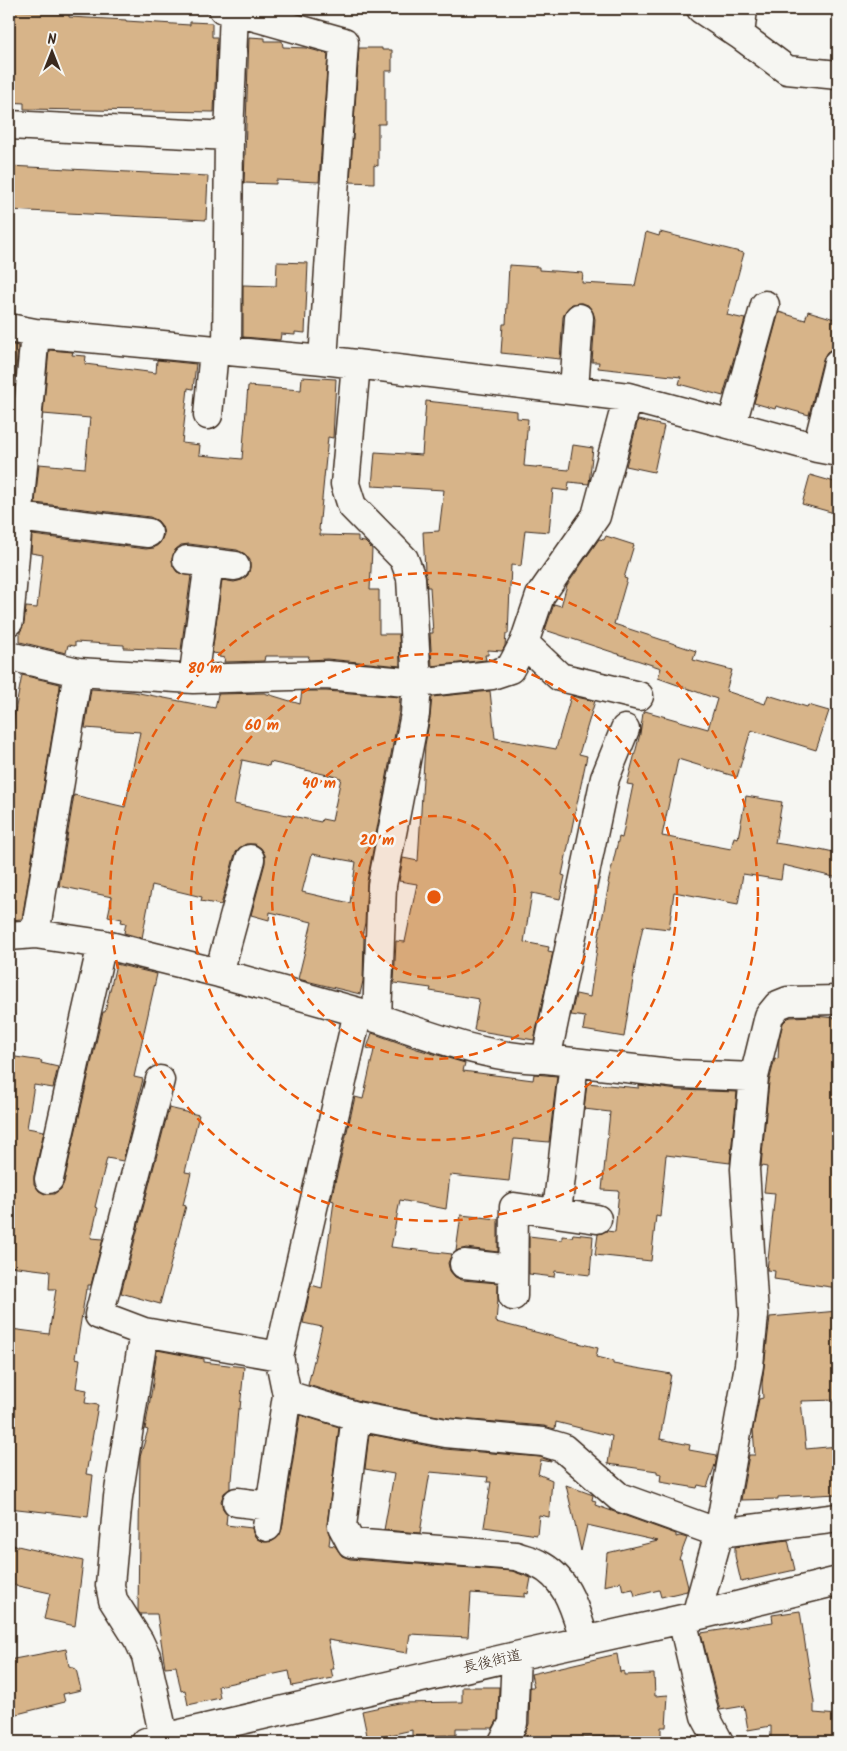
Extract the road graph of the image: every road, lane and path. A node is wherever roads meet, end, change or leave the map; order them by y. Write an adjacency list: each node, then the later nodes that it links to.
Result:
1 (701, 9): 3 (street)
2 (229, 10): 6 (street); 12 (street)
3 (741, 22): 4 (street)
4 (838, 74)
5 (9, 125): 6 (street)
6 (229, 136): 11 (street)
7 (765, 305): 18 (street)
8 (579, 318): 15 (street)
9 (9, 328): 10 (street)
10 (35, 332): 11 (street); 20 (street)
11 (220, 350): 12 (street); 17 (street)
12 (323, 360): 14 (street)
13 (838, 363): 19 (street)
14 (356, 364): 15 (street); 28 (street)
15 (574, 390): 16 (street)
16 (628, 397): 18 (street); 24 (street)
17 (208, 415)
18 (732, 424): 19 (street)
19 (828, 450)
20 (18, 518): 21 (street); 23 (street)
21 (148, 533)
22 (210, 563): 27 (street)
23 (9, 621)
24 (524, 643): 28 (street); 29 (street)
25 (9, 656): 26 (street)
26 (78, 672): 27 (street); 32 (street)
27 (193, 680): 28 (street)
28 (417, 683): 36 (street)
29 (639, 696)
30 (625, 729): 37 (street)
31 (250, 859): 34 (street)
32 (22, 935): 33 (street)
33 (102, 944): 34 (street); 41 (street)
34 (219, 973): 36 (street)
35 (838, 1000): 39 (street)
36 (368, 1015): 37 (street); 48 (street)
37 (546, 1059): 38 (street)
38 (574, 1062): 39 (street); 42 (street)
39 (754, 1077): 53 (street)
40 (160, 1080): 47 (street)
41 (49, 1179)
42 (557, 1212): 43 (street); 45 (street)
43 (597, 1219)
44 (464, 1264): 45 (street)
45 (513, 1269): 46 (street)
46 (513, 1296)
47 (144, 1332): 48 (street); 58 (street)
48 (279, 1356): 49 (street)
49 (287, 1395): 50 (street); 51 (street)
50 (356, 1416): 53 (street); 56 (street)
51 (237, 1502)
52 (838, 1518): 53 (street)
53 (719, 1533): 55 (street)
54 (838, 1581): 55 (street, 長後街道)
55 (689, 1617): 56 (street, 長後街道); 60 (street)
56 (585, 1641): 57 (street, 長後街道)
57 (516, 1656): 58 (street, 長後街道); 59 (street)
58 (155, 1740)
59 (503, 1742)
60 (719, 1742)

